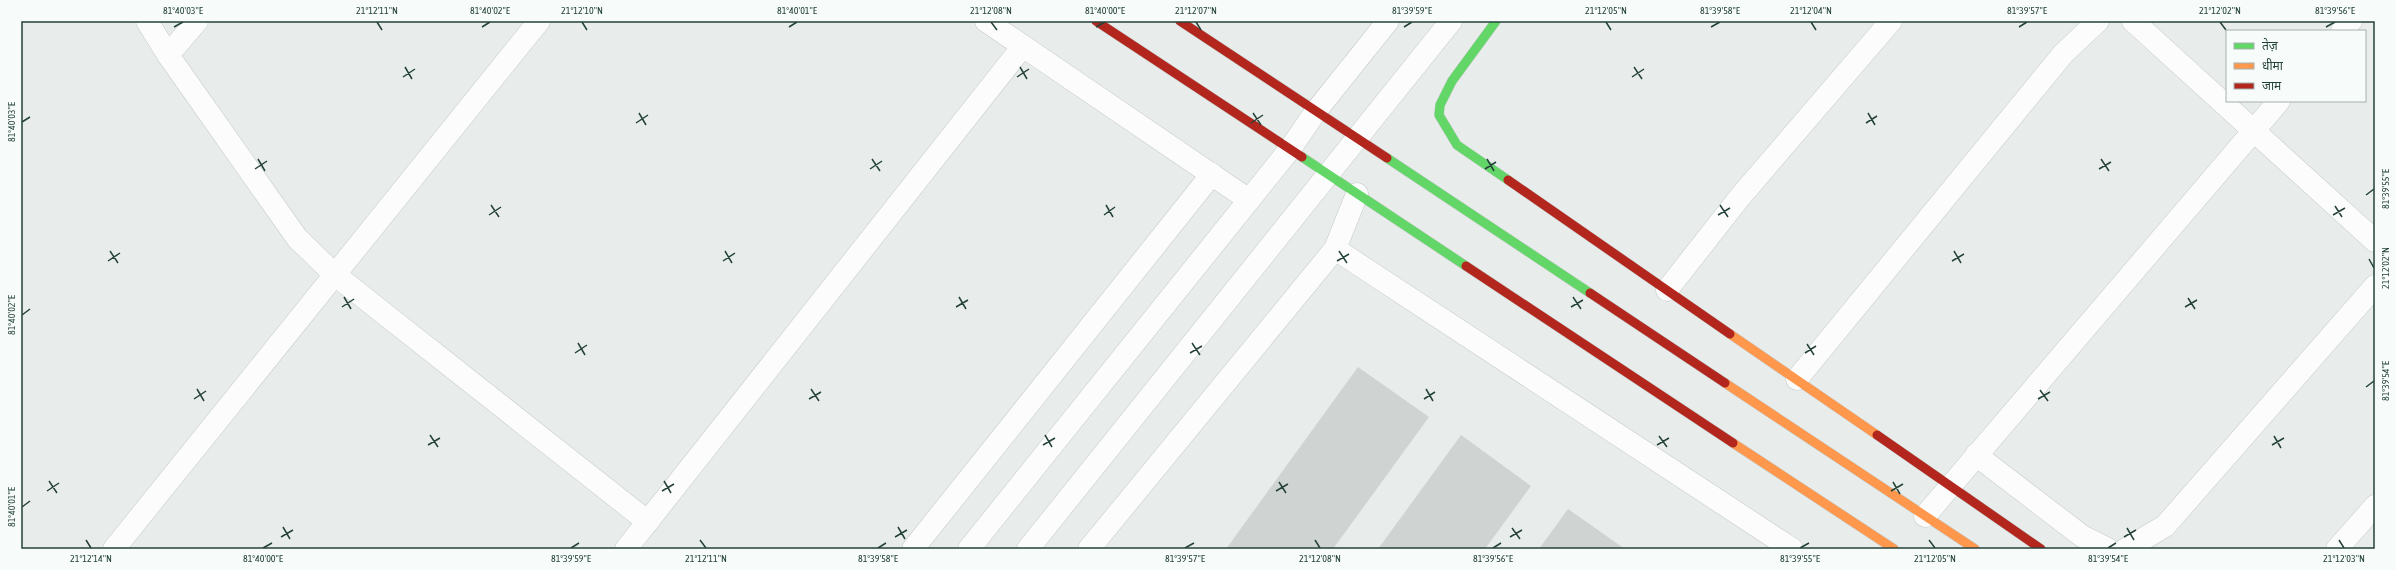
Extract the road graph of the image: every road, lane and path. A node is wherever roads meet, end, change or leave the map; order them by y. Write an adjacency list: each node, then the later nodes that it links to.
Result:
1 (147, 21): 16 (street)
2 (197, 21): 16 (street)
3 (539, 21): 28 (street)
4 (986, 21): 15 (street)
5 (1096, 21): 21 (street)
6 (1180, 21): 18 (street)
7 (1388, 21): 18 (street)
8 (1452, 21): 20 (street)
9 (1496, 21): 30 (street)
10 (1891, 21): 30 (street)
11 (2098, 21): 31 (street)
12 (2133, 21): 19 (street)
13 (2351, 21): 14 (street)
14 (2343, 30)
15 (1023, 46): 22 (street); 36 (street)
16 (168, 55): 28 (street)
17 (2278, 102): 19 (street)
18 (1316, 111): 20 (street); 21 (street)
19 (2252, 130): 26 (street); 32 (street)
20 (1357, 139): 23 (street); 35 (street)
21 (1290, 149): 23 (street); 25 (street)
22 (1212, 174): 25 (street); 40 (street)
23 (1329, 175): 24 (street); 42 (street)
24 (1357, 194): 27 (street); 45 (street)
25 (1249, 200): 41 (street)
26 (2375, 241)
27 (1335, 249): 37 (street); 43 (street)
28 (334, 274): 36 (street); 38 (street)
29 (2375, 286): 49 (street)
30 (1667, 290): 31 (street)
31 (1797, 379): 33 (street)
32 (1976, 455): 33 (street); 48 (street)
33 (1950, 485): 35 (street); 47 (street)
34 (2375, 506): 50 (street)
35 (1925, 516): 46 (street)
36 (648, 522): 39 (street)
37 (1768, 541): 44 (street)
38 (114, 549)
39 (626, 549)
40 (913, 549)
41 (969, 549)
42 (1028, 549)
43 (1089, 549)
44 (1792, 549)
45 (1894, 549)
46 (1975, 549)
47 (2041, 549)
48 (2108, 549)
49 (2126, 549)
50 (2337, 549)

